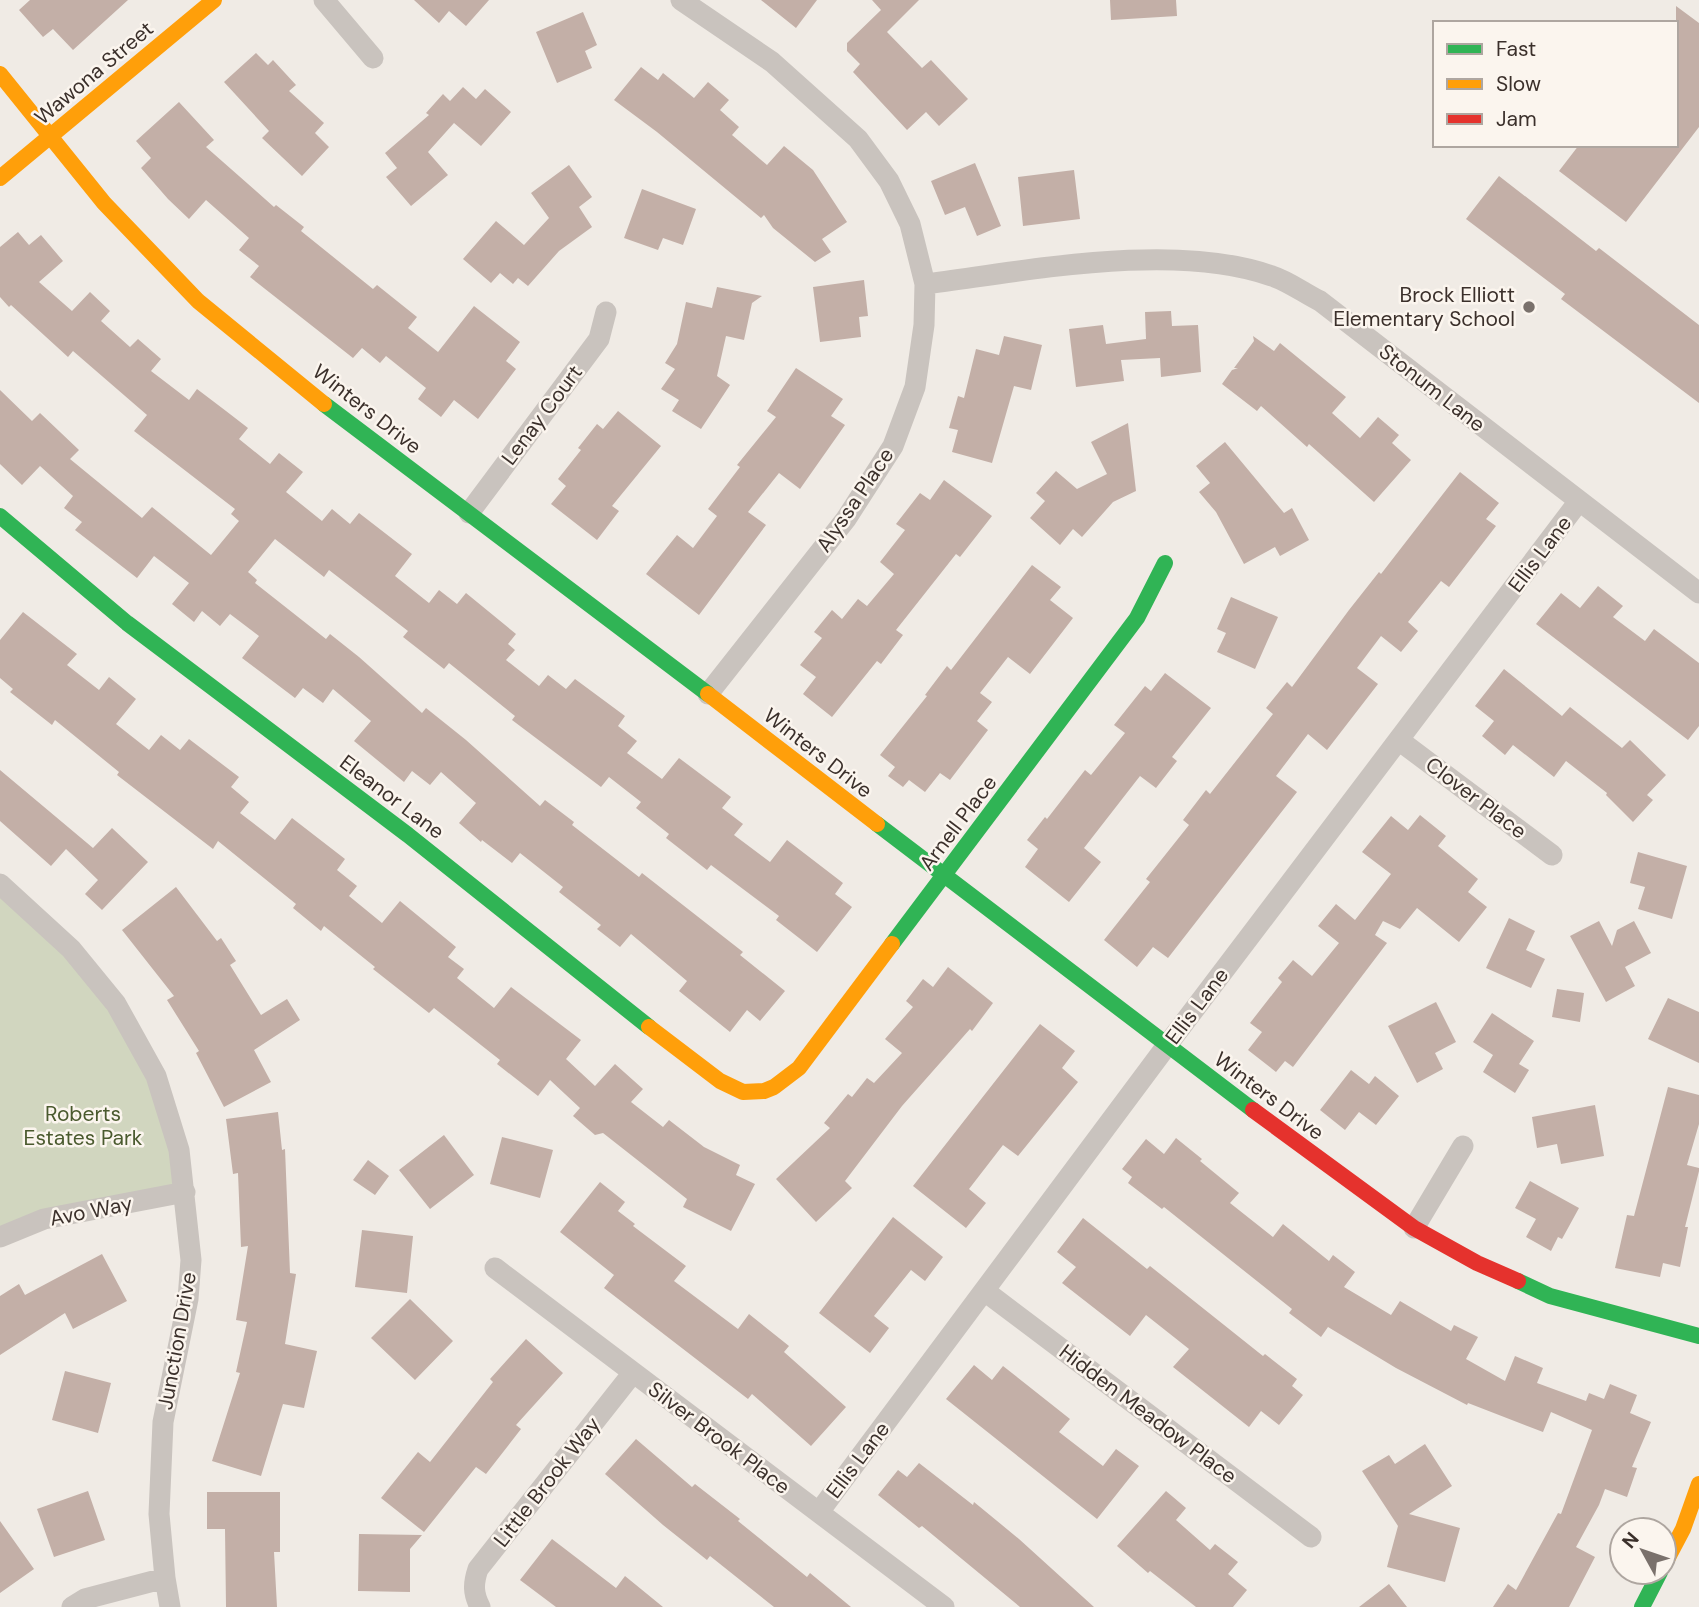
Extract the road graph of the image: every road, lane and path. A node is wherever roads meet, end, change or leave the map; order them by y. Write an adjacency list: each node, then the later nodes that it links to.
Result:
1 (214, 0): 6 (street, Wawona Street)
2 (324, 0): 4 (street)
3 (681, 0): 8 (street, Alyssa Place)
4 (373, 58)
5 (0, 74): 6 (street, Winters Drive)
6 (51, 136): 7 (street, Wawona Street); 11 (street, Winters Drive)
7 (0, 178)
8 (925, 284): 10 (street, Stonum Lane); 15 (street, Alyssa Place)
9 (606, 312): 11 (street, Lenay Court)
10 (1579, 501): 14 (street, Stonum Lane); 16 (street, Ellis Lane)
11 (469, 513): 15 (street, Winters Drive)
12 (0, 516): 21 (street, Eleanor Lane)
13 (1165, 563): 18 (street, Arnell Place)
14 (1699, 593)
15 (708, 694): 18 (street, Winters Drive)
16 (1400, 741): 17 (street, Clover Place); 20 (street, Ellis Lane)
17 (1552, 855)
18 (944, 877): 20 (street, Winters Drive); 21 (street, Arnell Place)
19 (0, 884): 23 (street, Junction Drive)
20 (1167, 1045): 24 (street, Winters Drive); 27 (street, Ellis Lane)
21 (766, 1091)
22 (1463, 1146): 24 (street)
23 (185, 1192): 25 (street, Avo Way); 34 (street, Junction Drive)
24 (1414, 1228): 28 (street, Winters Drive)
25 (0, 1237)
26 (495, 1268): 29 (street, Silver Brook Place)
27 (985, 1292): 31 (street, Ellis Lane); 32 (street, Hidden Meadow Place)
28 (1699, 1336)
29 (632, 1374): 31 (street, Silver Brook Place); 36 (street, Little Brook Way)
30 (1699, 1484): 33 (street)
31 (819, 1512): 39 (street, Silver Brook Place)
32 (1311, 1537)
33 (1678, 1538)
34 (165, 1578): 37 (street); 38 (street, Junction Drive)
35 (1653, 1586): 40 (street)
36 (477, 1601)
37 (72, 1607)
38 (170, 1607)
39 (944, 1607)
40 (1642, 1607)

